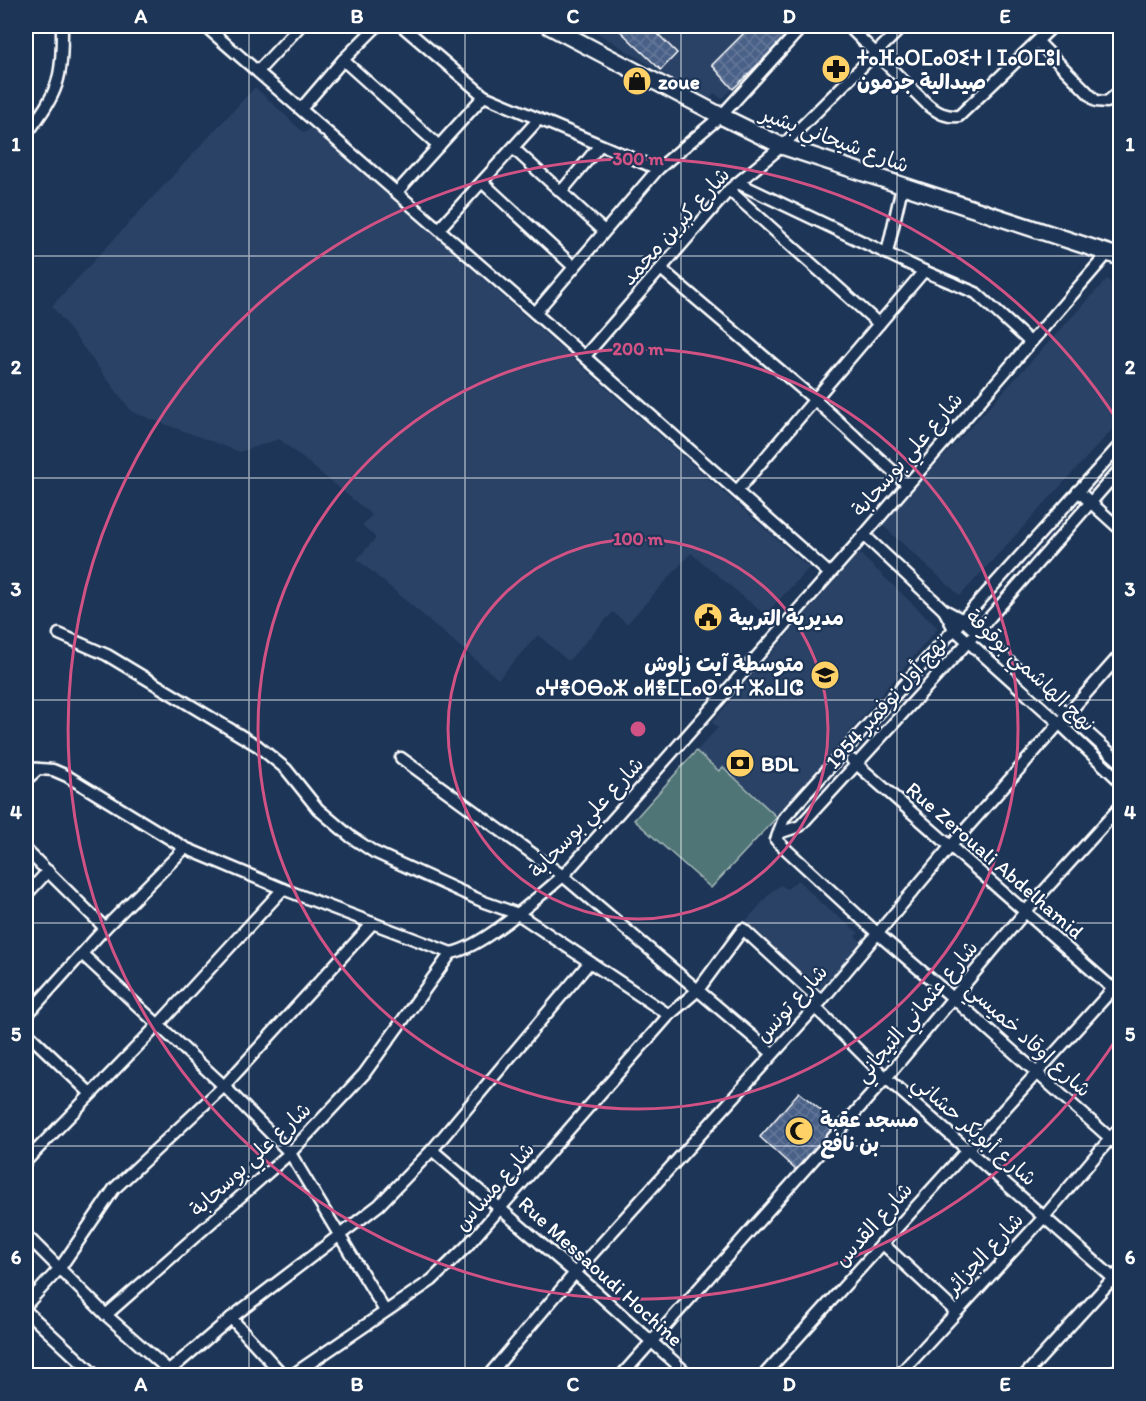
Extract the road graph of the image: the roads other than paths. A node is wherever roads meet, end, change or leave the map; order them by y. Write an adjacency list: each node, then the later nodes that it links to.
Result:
1 (62, 26): 20 (street)
2 (205, 26): 14 (street)
3 (300, 26): 14 (street)
4 (376, 26): 13 (street)
5 (402, 26): 16 (street)
6 (549, 26): 18 (main road, شارع شيحاني بشير)
7 (803, 26): 18 (street)
8 (848, 26): 12 (street)
9 (903, 26): 12 (street, شارع كبرين محمد)
10 (1053, 26): 11 (street)
11 (1038, 42): 12 (street); 15 (street)
12 (876, 54): 23 (street, شارع كبرين محمد)
13 (343, 60): 17 (street); 22 (street)
14 (258, 71): 17 (street)
15 (1120, 91)
16 (484, 96): 19 (street); 22 (street)
17 (301, 109): 30 (street)
18 (721, 116): 23 (main road, شارع شيحاني بشير); 25 (street)
19 (539, 119): 21 (street); 24 (street)
20 (26, 135)
21 (600, 145): 25 (street); 31 (street)
22 (439, 146): 30 (street)
23 (782, 146): 27 (street, شارع كبرين محمد); 28 (main road, شارع شيحاني بشير)
24 (513, 148): 26 (street); 31 (street)
25 (658, 169): 33 (street)
26 (482, 182): 32 (street); 36 (street)
27 (738, 183): 29 (street, شارع كبرين محمد); 34 (street)
28 (902, 186): 34 (street); 35 (main road, شارع شيحاني بشير)
29 (729, 190): 37 (street, شارع كبرين محمد); 40 (street)
30 (397, 192): 32 (street)
31 (561, 192): 33 (street)
32 (440, 229): 39 (street)
33 (604, 231): 36 (street)
34 (887, 253): 38 (street)
35 (1114, 255): 41 (street, شارع علي بوسحابة)
36 (574, 267): 39 (street)
37 (661, 268): 42 (street, شارع كبرين محمد); 43 (street)
38 (924, 271): 40 (street); 41 (street)
39 (535, 312): 42 (street)
40 (879, 324): 43 (street)
41 (1030, 342): 46 (street, شارع علي بوسحابة)
42 (585, 356): 47 (street)
43 (815, 400): 46 (street); 47 (street)
44 (1120, 445): 48 (street, نهج أول نوفمبر 1954)
45 (1120, 469): 49 (street, نهج أول نوفمبر 1954)
46 (907, 484): 53 (street, شارع علي بوسحابة)
47 (737, 491): 54 (street)
48 (1078, 491): 49 (street); 50 (street, نهج أول نوفمبر 1954)
49 (1090, 502): 51 (street, نهج أول نوفمبر 1954); 52 (street)
50 (1056, 517): 51 (street); 56 (street, نهج أول نوفمبر 1954)
51 (1067, 528): 58 (street, نهج أول نوفمبر 1954)
52 (1120, 528)
53 (864, 535): 54 (street, شارع علي بوسحابة); 55 (street, نهج الهاشمي بوقوفة)
54 (830, 574): 78 (street, شارع علي بوسحابة)
55 (944, 610): 56 (street, نهج الهاشمي بوقوفة); 57 (street, نهج الهاشمي بوقوفة)
56 (963, 620): 57 (street, نهج أول نوفمبر 1954); 58 (street, نهج الهاشمي بوقوفة)
57 (954, 629): 60 (street, نهج الهاشمي بوقوفة); 64 (street, نهج أول نوفمبر 1954)
58 (977, 632): 60 (street, نهج أول نوفمبر 1954); 62 (street, نهج الهاشمي بوقوفة)
59 (60, 634): 82 (street)
60 (967, 642): 63 (street, نهج الهاشمي بوقوفة); 67 (street, نهج أول نوفمبر 1954)
61 (1120, 655): 62 (street, شارع تونس)
62 (1067, 714): 63 (street, شارع تونس); 66 (street, نهج الهاشمي بوقوفة)
63 (1059, 723): 71 (street, نهج الهاشمي بوقوفة); 74 (street, شارع تونس)
64 (844, 754): 67 (street, Rue Zerouali Abdelhamid); 73 (street, نهج أول نوفمبر 1954)
65 (401, 758): 78 (street)
66 (1120, 762)
67 (856, 764): 73 (street, نهج أول نوفمبر 1954); 74 (street, Rue Zerouali Abdelhamid)
68 (26, 768): 69 (street)
69 (38, 769): 70 (street); 75 (street)
70 (26, 780)
71 (1120, 781)
72 (1120, 807): 81 (street, شارع عثماني التيجاني)
73 (778, 838): 85 (street, شارع اوقاد خميسي)
74 (950, 847): 81 (street, Rue Zerouali Abdelhamid); 85 (street, شارع تونس)
75 (185, 848): 79 (street); 84 (street)
76 (26, 850): 77 (street)
77 (48, 871): 80 (street); 84 (street)
78 (563, 876): 82 (street, شارع علي بوسحابة); 90 (street)
79 (283, 889): 83 (street); 95 (street)
80 (26, 895)
81 (1025, 912): 89 (street, Rue Zerouali Abdelhamid); 91 (street, شارع عثماني التيجاني)
82 (518, 914): 86 (street, شارع علي بوسحابة); 88 (street)
83 (373, 923): 86 (street); 100 (street)
84 (105, 928): 87 (street)
85 (878, 934): 91 (street, شارع اوقاد خميسي); 92 (street, شارع تونس)
86 (451, 953): 107 (street, شارع علي بوسحابة)
87 (82, 954): 94 (street); 95 (street)
88 (590, 963): 93 (street); 105 (street)
89 (1118, 988): 98 (street, شارع القدس)
90 (698, 990): 92 (street, شارع أبوبكر حشاني); 93 (street, شارع مساس); 97 (street)
91 (953, 998): 98 (street, شارع اوقاد خميسي); 99 (street, شارع عثماني التيجاني)
92 (818, 1004): 97 (street, شارع تونس); 99 (street, شارع أبوبكر حشاني)
93 (669, 1015): 109 (street, شارع مساس)
94 (26, 1016)
95 (158, 1025): 100 (street); 101 (street)
96 (26, 1032): 101 (street)
97 (772, 1053): 115 (street, شارع تونس)
98 (1037, 1073): 103 (street, شارع اوقاد خميسي); 106 (street, شارع القدس)
99 (886, 1078): 106 (street, شارع أبوبكر حشاني); 123 (street, شارع عثماني التيجاني)
100 (224, 1086): 107 (street); 114 (street)
101 (90, 1093): 108 (street)
102 (1120, 1127): 103 (street, شارع الجزائر)
103 (1110, 1138): 104 (street, شارع اوقاد خميسي); 110 (street, شارع الجزائر)
104 (1120, 1147)
105 (432, 1150): 109 (street, Rue Messaoudi Hochine); 112 (street)
106 (966, 1150): 110 (street, شارع أبوبكر حشاني); 113 (street, شارع القدس)
107 (290, 1153): 112 (street); 121 (street, شارع علي بوسحابة)
108 (26, 1161)
109 (500, 1208): 115 (street, Rue Messaoudi Hochine); 119 (street, شارع مساس)
110 (1044, 1216): 116 (street, شارع أبوبكر حشاني); 120 (street, شارع الجزائر)
111 (26, 1234): 114 (street)
112 (341, 1235): 119 (street); 122 (street)
113 (882, 1244): 120 (street); 131 (street, شارع القدس)
114 (60, 1268): 117 (street); 121 (street)
115 (575, 1273): 123 (street, Rue Messaoudi Hochine); 128 (street, شارع تونس)
116 (1118, 1275): 133 (street)
117 (26, 1305)
118 (26, 1311): 125 (street)
119 (385, 1311): 127 (street, شارع مساس)
120 (956, 1312): 132 (street, شارع الجزائر)
121 (106, 1315): 124 (street)
122 (231, 1318): 124 (street); 126 (street)
123 (651, 1342): 129 (street, شارع عثماني التيجاني); 130 (street, Rue Messaoudi Hochine)
124 (172, 1373)
125 (96, 1376)
126 (284, 1376)
127 (291, 1376)
128 (488, 1376)
129 (621, 1376)
130 (690, 1376)
131 (763, 1376)
132 (898, 1376)
133 (1024, 1376)

